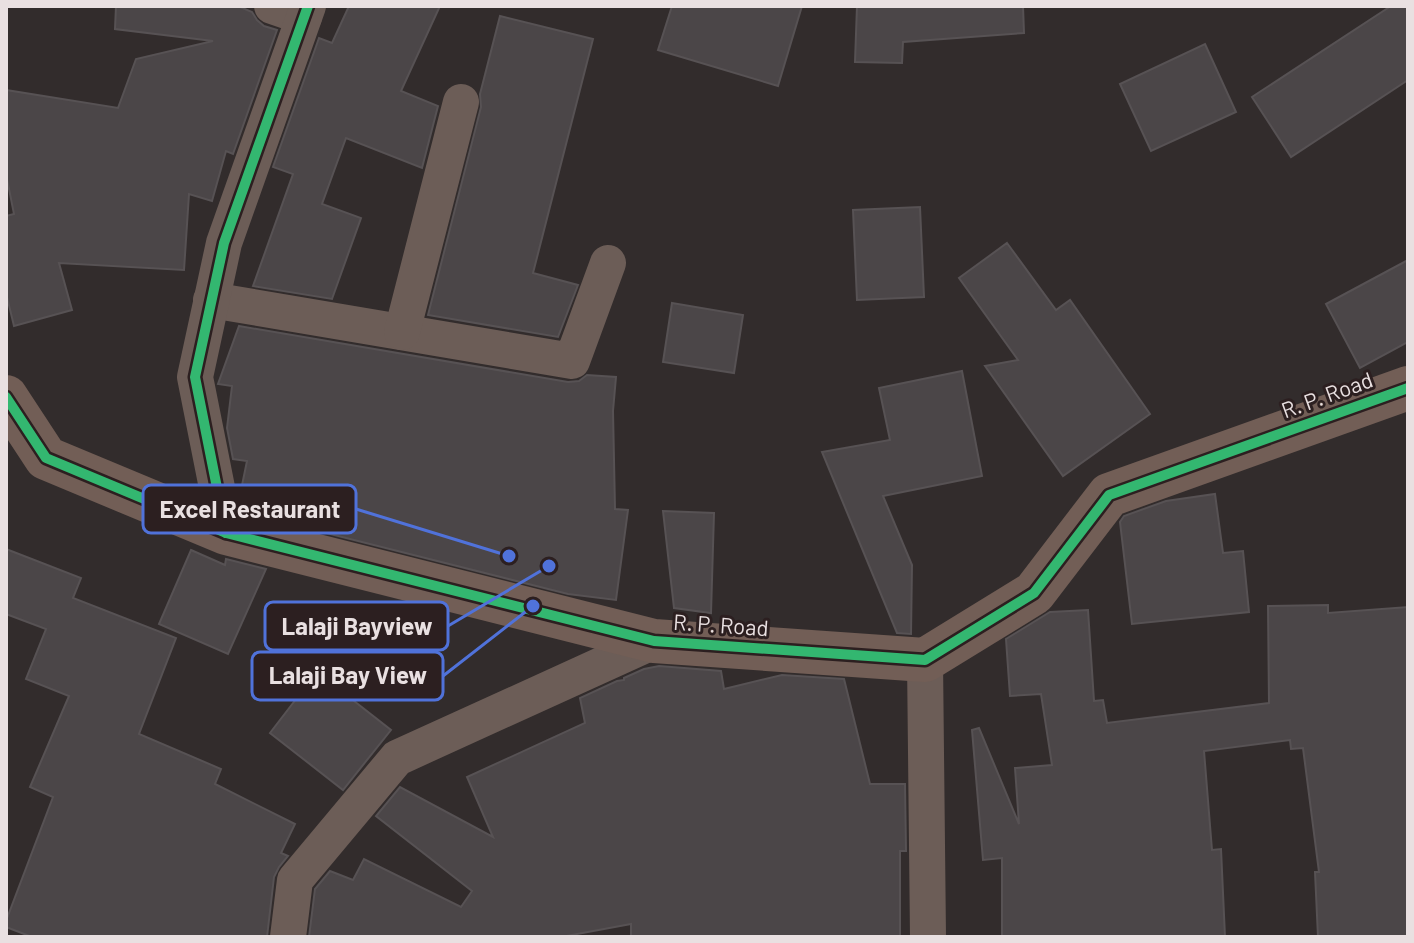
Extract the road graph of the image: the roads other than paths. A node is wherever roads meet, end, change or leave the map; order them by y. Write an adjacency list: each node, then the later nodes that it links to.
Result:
1 (295, 10): 4 (street)
2 (461, 102): 5 (street)
3 (608, 263): 5 (street)
4 (211, 300): 5 (street); 8 (street)
5 (402, 332)
6 (1408, 388): 10 (street, R. P. Road)
7 (6, 397): 8 (street, R. P. Road)
8 (226, 533): 9 (street, R. P. Road)
9 (654, 641): 10 (street, R. P. Road); 11 (street)
10 (925, 660): 12 (street)
11 (288, 937)
12 (928, 937)

